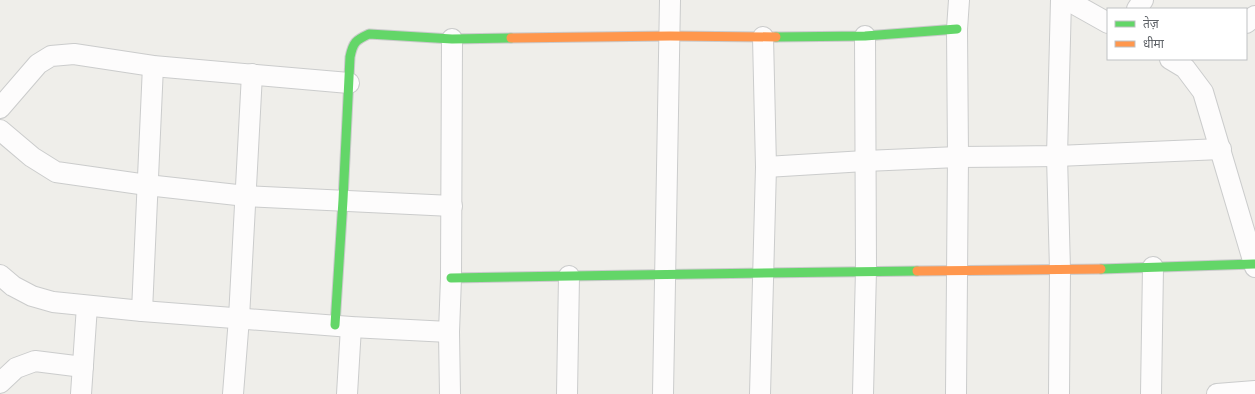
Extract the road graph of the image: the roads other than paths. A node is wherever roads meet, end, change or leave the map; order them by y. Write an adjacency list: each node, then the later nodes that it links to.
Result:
1 (670, 0): 9 (street)
2 (959, 0): 8 (street)
3 (1061, 0): 20 (street)
4 (1067, 0): 6 (street)
5 (1255, 16): 7 (street)
6 (1107, 22)
7 (1247, 22)
8 (957, 29): 10 (street); 21 (street)
9 (670, 36): 11 (street); 12 (street); 35 (street)
10 (865, 36): 11 (street); 22 (street)
11 (763, 37): 23 (street)
12 (452, 39): 16 (street); 27 (street)
13 (1184, 62): 19 (street)
14 (153, 66): 15 (street); 17 (street); 24 (street)
15 (252, 74): 16 (street); 25 (street)
16 (348, 83): 26 (street)
17 (0, 108)
18 (0, 130): 24 (street)
19 (1221, 149): 20 (street); 28 (street)
20 (1056, 156): 21 (street); 31 (street)
21 (958, 157): 22 (street); 32 (street)
22 (865, 160): 23 (street); 30 (street)
23 (766, 168): 33 (street)
24 (147, 185): 25 (street); 39 (street)
25 (246, 196): 26 (street); 40 (street)
26 (343, 200): 27 (street); 41 (street)
27 (452, 206): 37 (street)
28 (1255, 265): 29 (street)
29 (1154, 267): 31 (street); 56 (street)
30 (866, 270): 32 (street); 33 (street); 53 (street)
31 (1060, 270): 32 (street); 55 (street)
32 (957, 271): 54 (street)
33 (763, 272): 35 (street); 52 (street)
34 (0, 275): 38 (street)
35 (664, 275): 36 (street); 51 (street)
36 (569, 276): 37 (street); 50 (street)
37 (451, 278): 42 (street)
38 (87, 306): 39 (street); 43 (street)
39 (142, 311): 40 (street)
40 (239, 318): 41 (street); 47 (street)
41 (343, 326): 42 (street); 48 (street)
42 (450, 332): 49 (street)
43 (83, 367): 44 (street); 46 (street)
44 (0, 383)
45 (1255, 391): 57 (street)
46 (81, 394)
47 (233, 394)
48 (347, 394)
49 (450, 394)
50 (567, 394)
51 (663, 394)
52 (760, 394)
53 (863, 394)
54 (956, 394)
55 (1059, 394)
56 (1151, 394)
57 (1217, 394)

